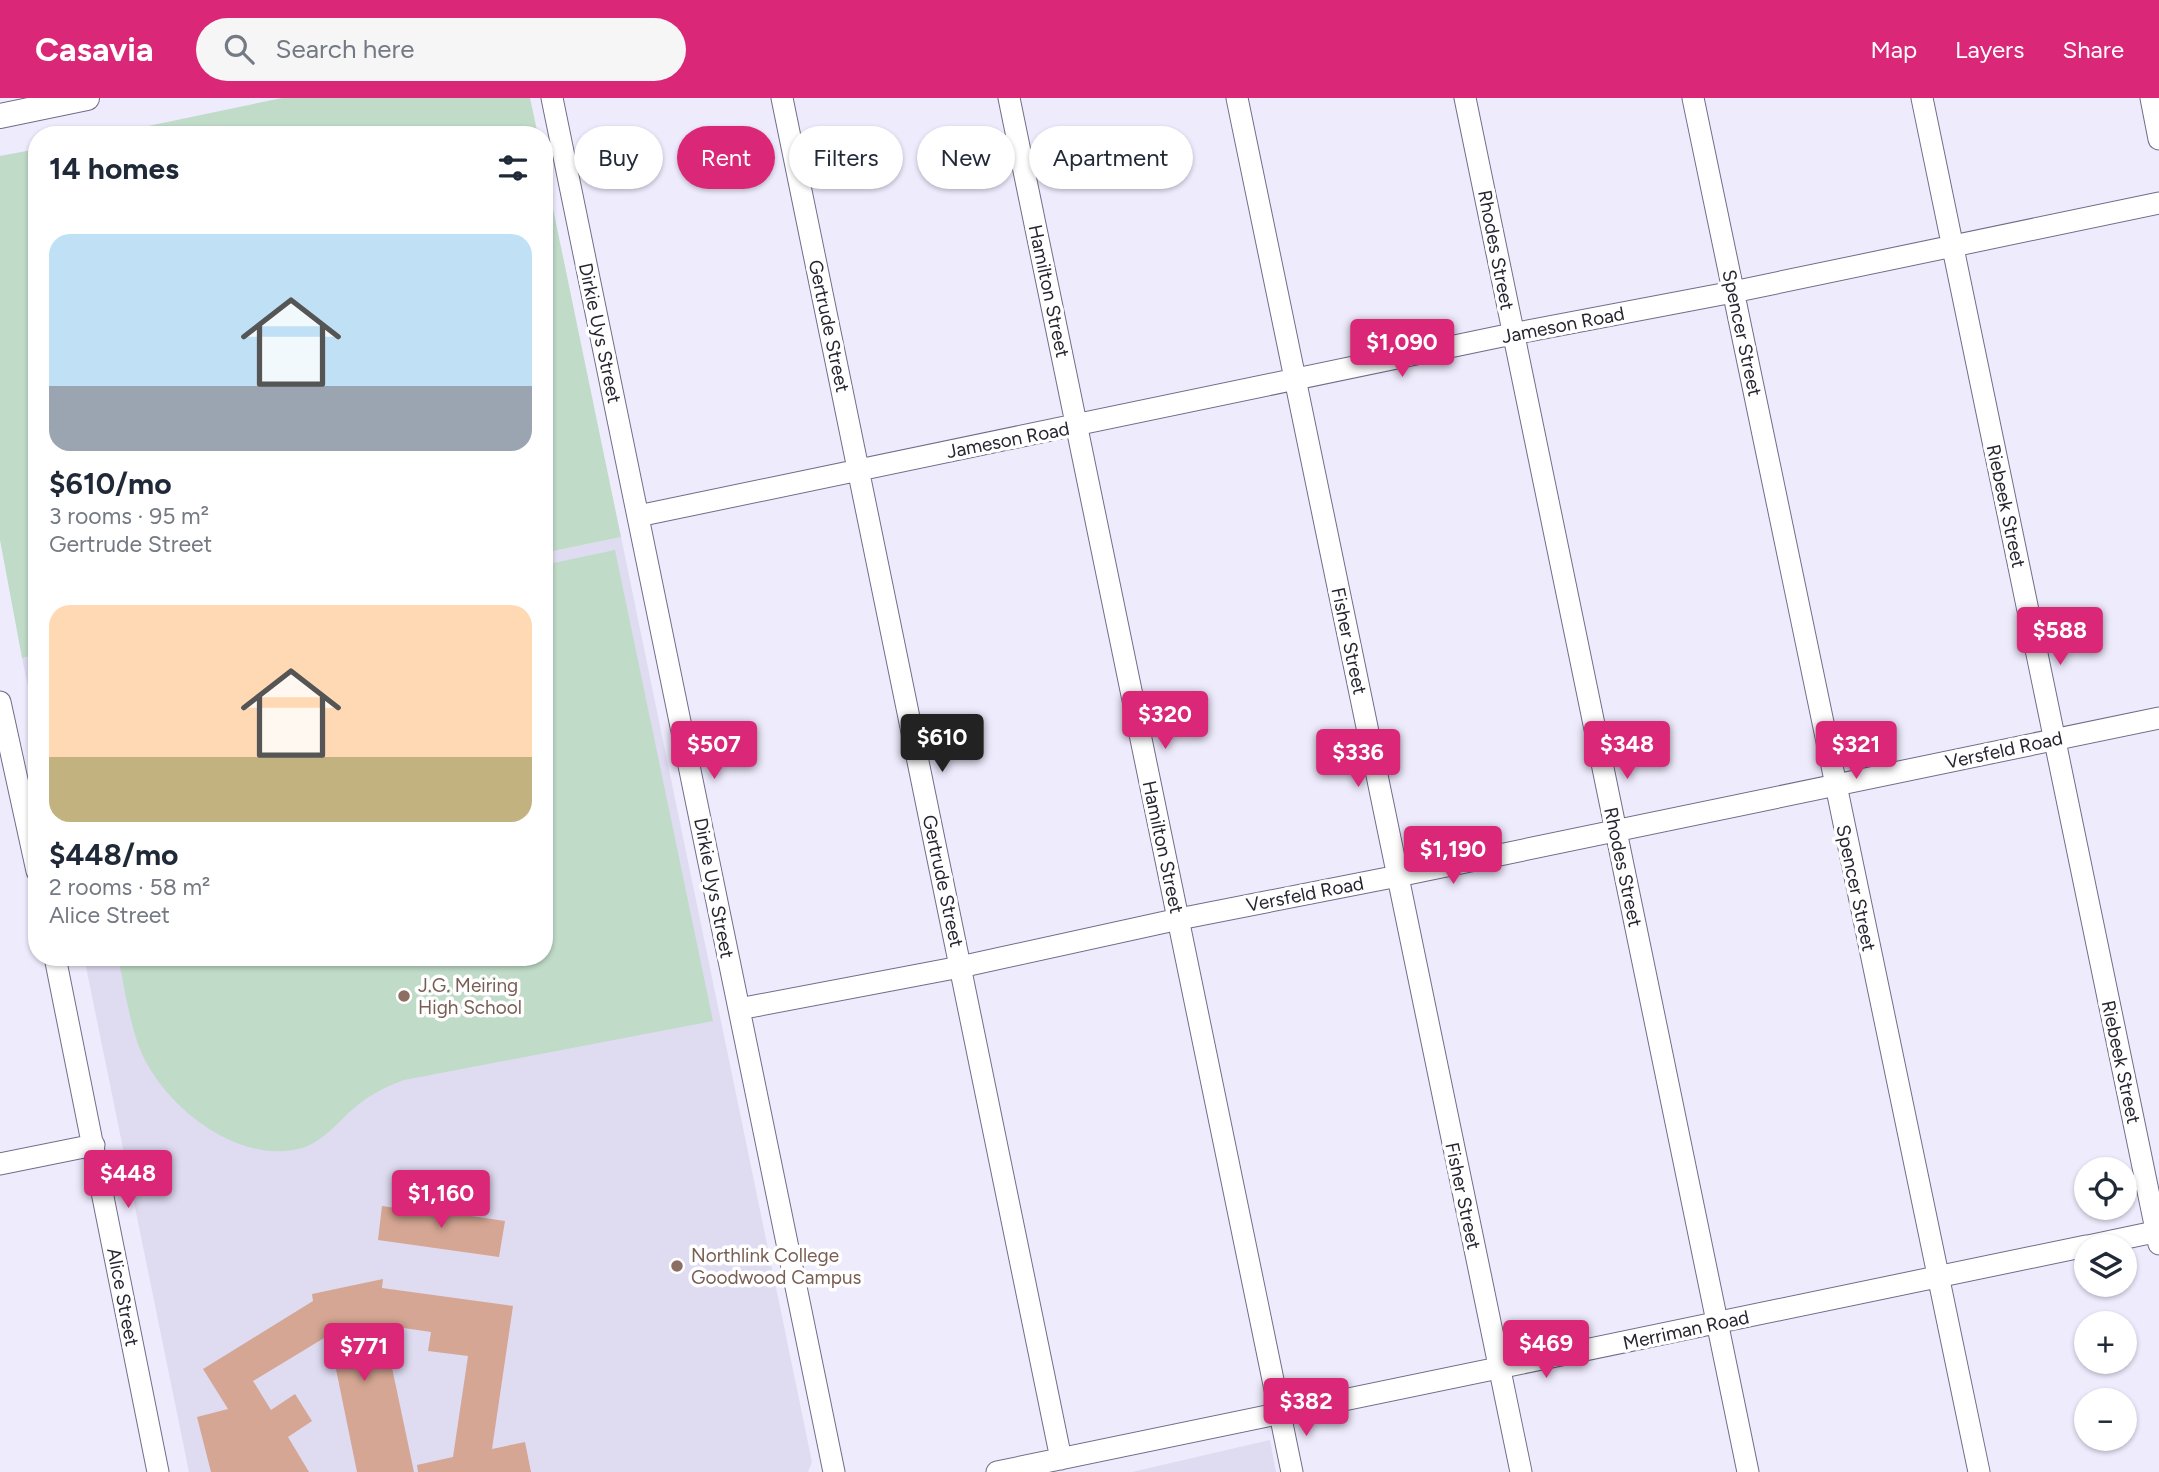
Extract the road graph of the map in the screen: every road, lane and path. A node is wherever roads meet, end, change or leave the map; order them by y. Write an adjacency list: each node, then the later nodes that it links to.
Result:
1 (87, 98): 10 (street)
2 (552, 98): 19 (street, Dirkie Uys Street)
3 (782, 98): 18 (street, Gertrude Street)
4 (1009, 98): 17 (street, Hamilton Street)
5 (1237, 98): 16 (street, Fisher Street)
6 (1465, 98): 15 (street, Rhodes Street)
7 (1693, 98): 14 (street, Spencer Street)
8 (1922, 98): 13 (street, Riebeek Street)
9 (2151, 98): 11 (street)
10 (0, 116)
11 (2159, 139)
12 (2159, 203): 13 (street, Jameson Road)
13 (1952, 245): 14 (street, Jameson Road); 22 (street, Riebeek Street)
14 (1733, 292): 15 (street, Jameson Road); 23 (street, Spencer Street)
15 (1512, 334): 16 (street, Jameson Road); 25 (street, Rhodes Street)
16 (1296, 381): 17 (street, Jameson Road); 26 (street, Fisher Street)
17 (1076, 426): 18 (street, Jameson Road); 27 (street, Hamilton Street)
18 (859, 470): 19 (street, Jameson Road); 29 (street, Gertrude Street)
19 (638, 516): 30 (street, Dirkie Uys Street)
20 (0, 702): 24 (street)
21 (2159, 719): 22 (street, Versfeld Road)
22 (2055, 740): 23 (street, Versfeld Road); 33 (street, Riebeek Street)
23 (1835, 785): 25 (street, Versfeld Road); 36 (street, Spencer Street)
24 (28, 830)
25 (1615, 830): 26 (street, Versfeld Road); 37 (street, Rhodes Street)
26 (1398, 876): 27 (street, Versfeld Road); 38 (street, Fisher Street)
27 (1179, 919): 29 (street, Versfeld Road); 39 (street, Hamilton Street)
28 (57, 966): 31 (street, Alice Street)
29 (960, 967): 30 (street, Versfeld Road); 40 (street, Gertrude Street)
30 (738, 1009): 42 (street, Dirkie Uys Street)
31 (94, 1145): 32 (street); 41 (street, Alice Street)
32 (0, 1164)
33 (2158, 1236): 34 (street, Merriman Road)
34 (2137, 1239)
35 (2074, 1249): 36 (street, Merriman Road)
36 (1938, 1276): 37 (street, Merriman Road); 47 (street, Spencer Street)
37 (1717, 1324): 38 (street, Merriman Road); 46 (street, Rhodes Street)
38 (1498, 1368): 39 (street, Merriman Road); 45 (street, Fisher Street)
39 (1280, 1413): 40 (street, Merriman Road); 44 (street, Hamilton Street)
40 (1061, 1459): 43 (street, Merriman Road)
41 (158, 1472)
42 (834, 1472)
43 (997, 1472)
44 (1292, 1472)
45 (1521, 1472)
46 (1748, 1472)
47 (1979, 1472)

